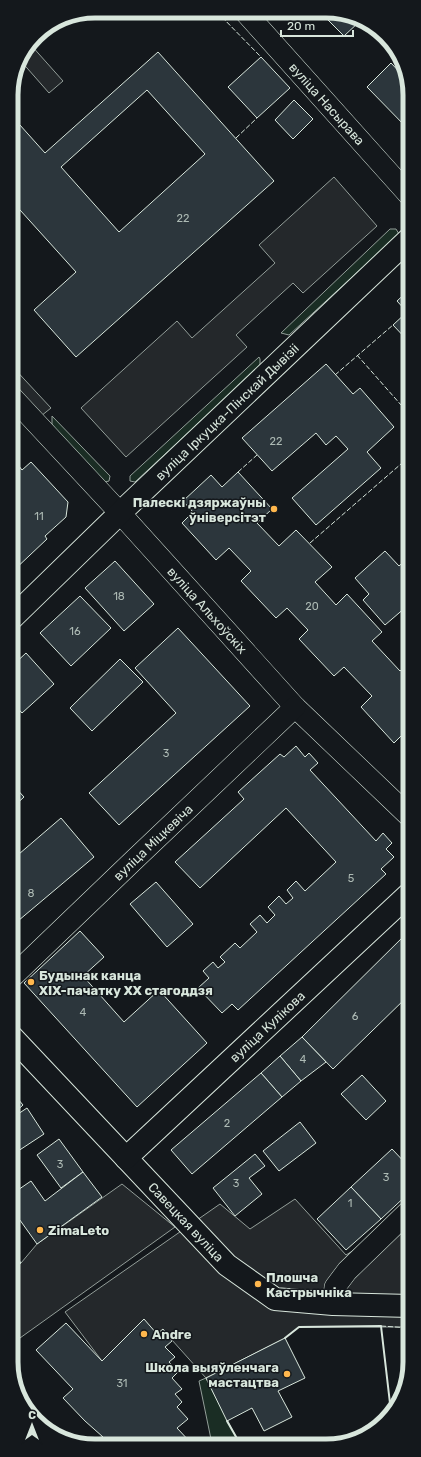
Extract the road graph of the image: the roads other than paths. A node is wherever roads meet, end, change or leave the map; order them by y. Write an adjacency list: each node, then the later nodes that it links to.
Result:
1 (250, 18): 2 (street, вуліца Насырава)
2 (403, 188)
3 (403, 245): 5 (street, вуліца Іркуцка-Пінскай Дывізіі)
4 (18, 403): 5 (street, вуліца Альхоўскіх)
5 (120, 513): 6 (street, вуліца Іркуцка-Пінскай Дывізіі); 7 (street, вуліца Альхоўскіх)
6 (18, 612)
7 (295, 707): 8 (street, вуліца Альхоўскіх); 10 (street, вуліца Міцкевіча)
8 (403, 810)
9 (403, 900): 12 (street, вуліца Кулікова)
10 (18, 971)
11 (18, 1043): 12 (street, Савецкая вуліца)
12 (126, 1158): 14 (street, Савецкая вуліца)
13 (403, 1217): 14 (street)
14 (333, 1304): 15 (street, Савецкая вуліца)
15 (403, 1306)

